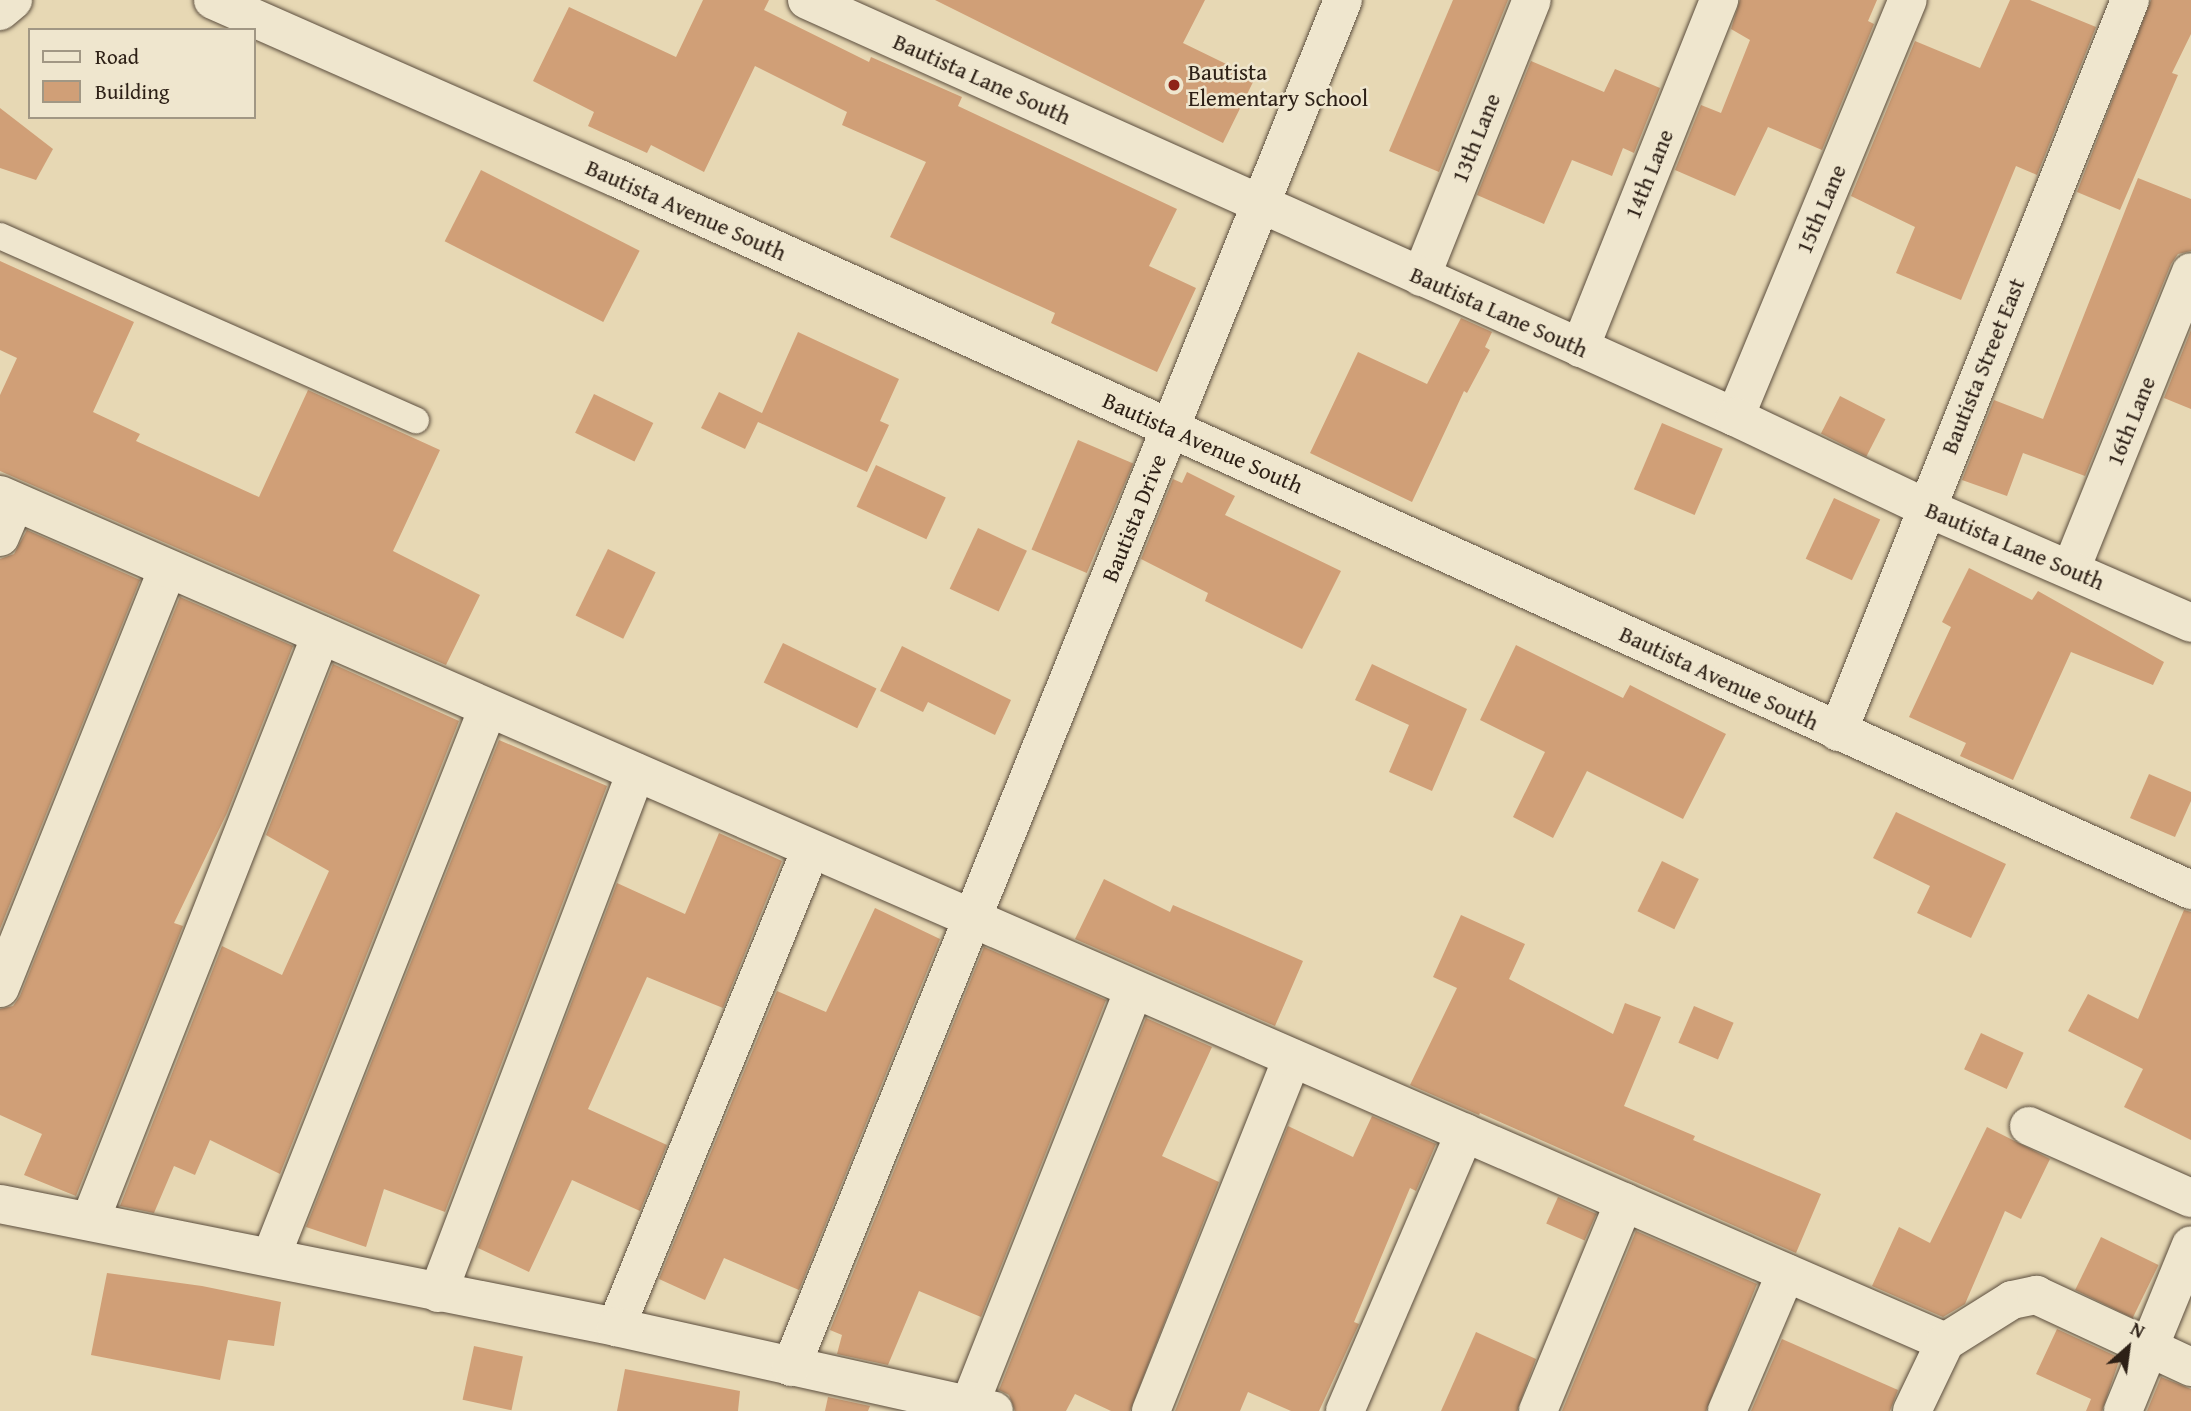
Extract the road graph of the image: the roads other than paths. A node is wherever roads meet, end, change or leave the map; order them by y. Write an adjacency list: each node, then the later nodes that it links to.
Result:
1 (13, 0): 9 (street)
2 (213, 0): 17 (street, Bautista Avenue South)
3 (807, 0): 10 (street, Bautista Lane South)
4 (1343, 0): 10 (street, Bautista Drive)
5 (1532, 0): 13 (street, 13th Lane)
6 (1719, 0): 14 (street, 14th Lane)
7 (1908, 0): 15 (street, 15th Lane)
8 (2130, 0): 19 (street, Bautista Street East)
9 (0, 11)
10 (1261, 204): 13 (street, Bautista Lane South); 17 (street, Bautista Drive)
11 (0, 236): 16 (lane)
12 (2191, 272): 22 (street, 16th Lane)
13 (1421, 276): 14 (street, Bautista Lane South)
14 (1580, 348): 15 (street, Bautista Lane South)
15 (1735, 417): 19 (street, Bautista Lane South)
16 (416, 420)
17 (1170, 427): 26 (street, Bautista Avenue South); 30 (street, Bautista Drive)
18 (7, 498): 20 (street); 21 (street)
19 (1927, 508): 22 (street, Bautista Lane South); 26 (street, Bautista Street East)
20 (0, 537)
21 (168, 569): 24 (street); 31 (street)
22 (2071, 569): 23 (street, Bautista Lane South)
23 (2191, 623)
24 (321, 635): 25 (street); 39 (street)
25 (488, 708): 27 (street); 41 (street)
26 (1838, 732): 29 (street, Bautista Avenue South)
27 (636, 772): 28 (street); 43 (street)
28 (811, 849): 30 (street); 44 (street)
29 (2191, 890)
30 (973, 919): 32 (street); 47 (street, Bautista Drive)
31 (0, 988)
32 (1134, 989): 33 (street); 49 (street)
33 (1292, 1058): 35 (street); 50 (street)
34 (2029, 1126): 36 (street)
35 (1465, 1133): 37 (street); 51 (street)
36 (2191, 1198)
37 (1624, 1202): 42 (street); 52 (street)
38 (0, 1204): 39 (street)
39 (90, 1221): 41 (street)
40 (2191, 1245): 46 (street)
41 (271, 1257): 43 (street)
42 (1786, 1273): 45 (street); 53 (street)
43 (438, 1293): 44 (street)
44 (616, 1327): 47 (street)
45 (1945, 1342): 46 (street); 54 (street)
46 (2150, 1349): 48 (street); 55 (street)
47 (791, 1367): 49 (street)
48 (2191, 1367)
49 (981, 1409)
50 (1151, 1411)
51 (1345, 1411)
52 (1538, 1411)
53 (1727, 1411)
54 (1912, 1411)
55 (2123, 1411)

